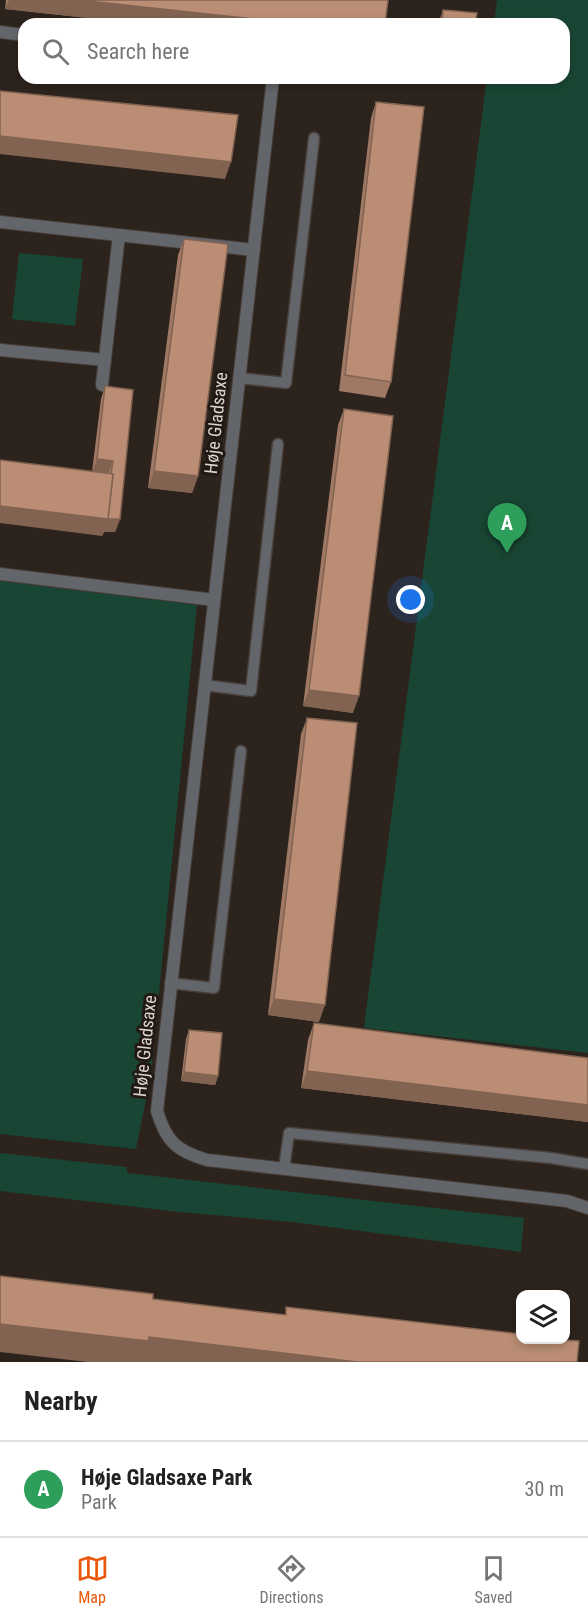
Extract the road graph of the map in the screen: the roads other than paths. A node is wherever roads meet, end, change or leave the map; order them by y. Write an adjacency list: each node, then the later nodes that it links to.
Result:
1 (0, 32): 2 (street)
2 (18, 34)
3 (272, 84): 7 (street, Høje Gladsaxe)
4 (314, 138): 10 (lane)
5 (0, 222): 6 (street)
6 (119, 235): 7 (street); 9 (street)
7 (254, 250): 10 (street, Høje Gladsaxe)
8 (0, 350): 9 (street)
9 (105, 360): 11 (street)
10 (239, 378): 14 (street, Høje Gladsaxe)
11 (102, 385)
12 (278, 444): 15 (lane)
13 (0, 574): 14 (street)
14 (214, 600): 15 (street, Høje Gladsaxe)
15 (204, 685): 17 (street, Høje Gladsaxe)
16 (241, 751): 17 (lane)
17 (170, 982): 19 (street, Høje Gladsaxe)
18 (588, 1164): 19 (lane)
19 (284, 1169): 20 (street, Høje Gladsaxe)
20 (588, 1208)

